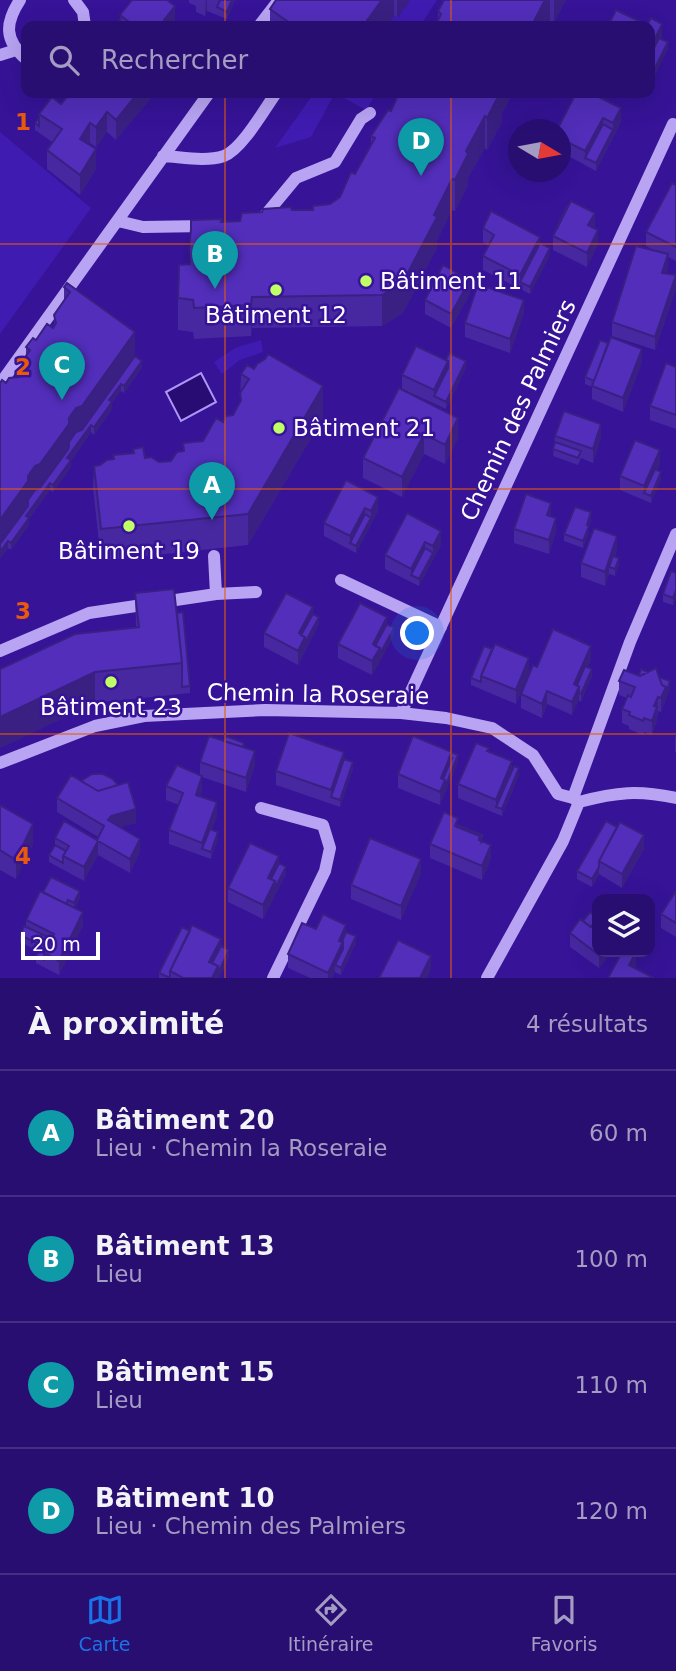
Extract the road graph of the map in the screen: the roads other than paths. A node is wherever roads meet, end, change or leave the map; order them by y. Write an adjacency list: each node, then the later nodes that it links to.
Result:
1 (20, 0): 6 (street)
2 (74, 0): 4 (street)
3 (279, 0): 5 (street)
4 (84, 21)
5 (263, 21)
6 (16, 50): 7 (street); 8 (street)
7 (21, 54)
8 (0, 55)
9 (205, 98): 13 (street)
10 (272, 98): 13 (street)
11 (370, 113): 15 (street)
12 (673, 124): 23 (street, Chemin des Palmiers)
13 (163, 156): 14 (street)
14 (118, 221): 16 (street); 17 (street)
15 (257, 225)
16 (219, 226)
17 (0, 384)
18 (676, 534): 28 (street)
19 (214, 556): 22 (street)
20 (341, 580): 23 (street)
21 (256, 592): 22 (street)
22 (216, 594): 24 (street)
23 (441, 627): 25 (street, Chemin des Palmiers)
24 (0, 651)
25 (401, 713): 26 (street, Chemin la Roseraie); 28 (street, Chemin la Roseraie)
26 (0, 763)
27 (676, 798): 28 (street)
28 (576, 800): 31 (street)
29 (261, 808): 30 (street)
30 (273, 978)
31 (486, 978)

